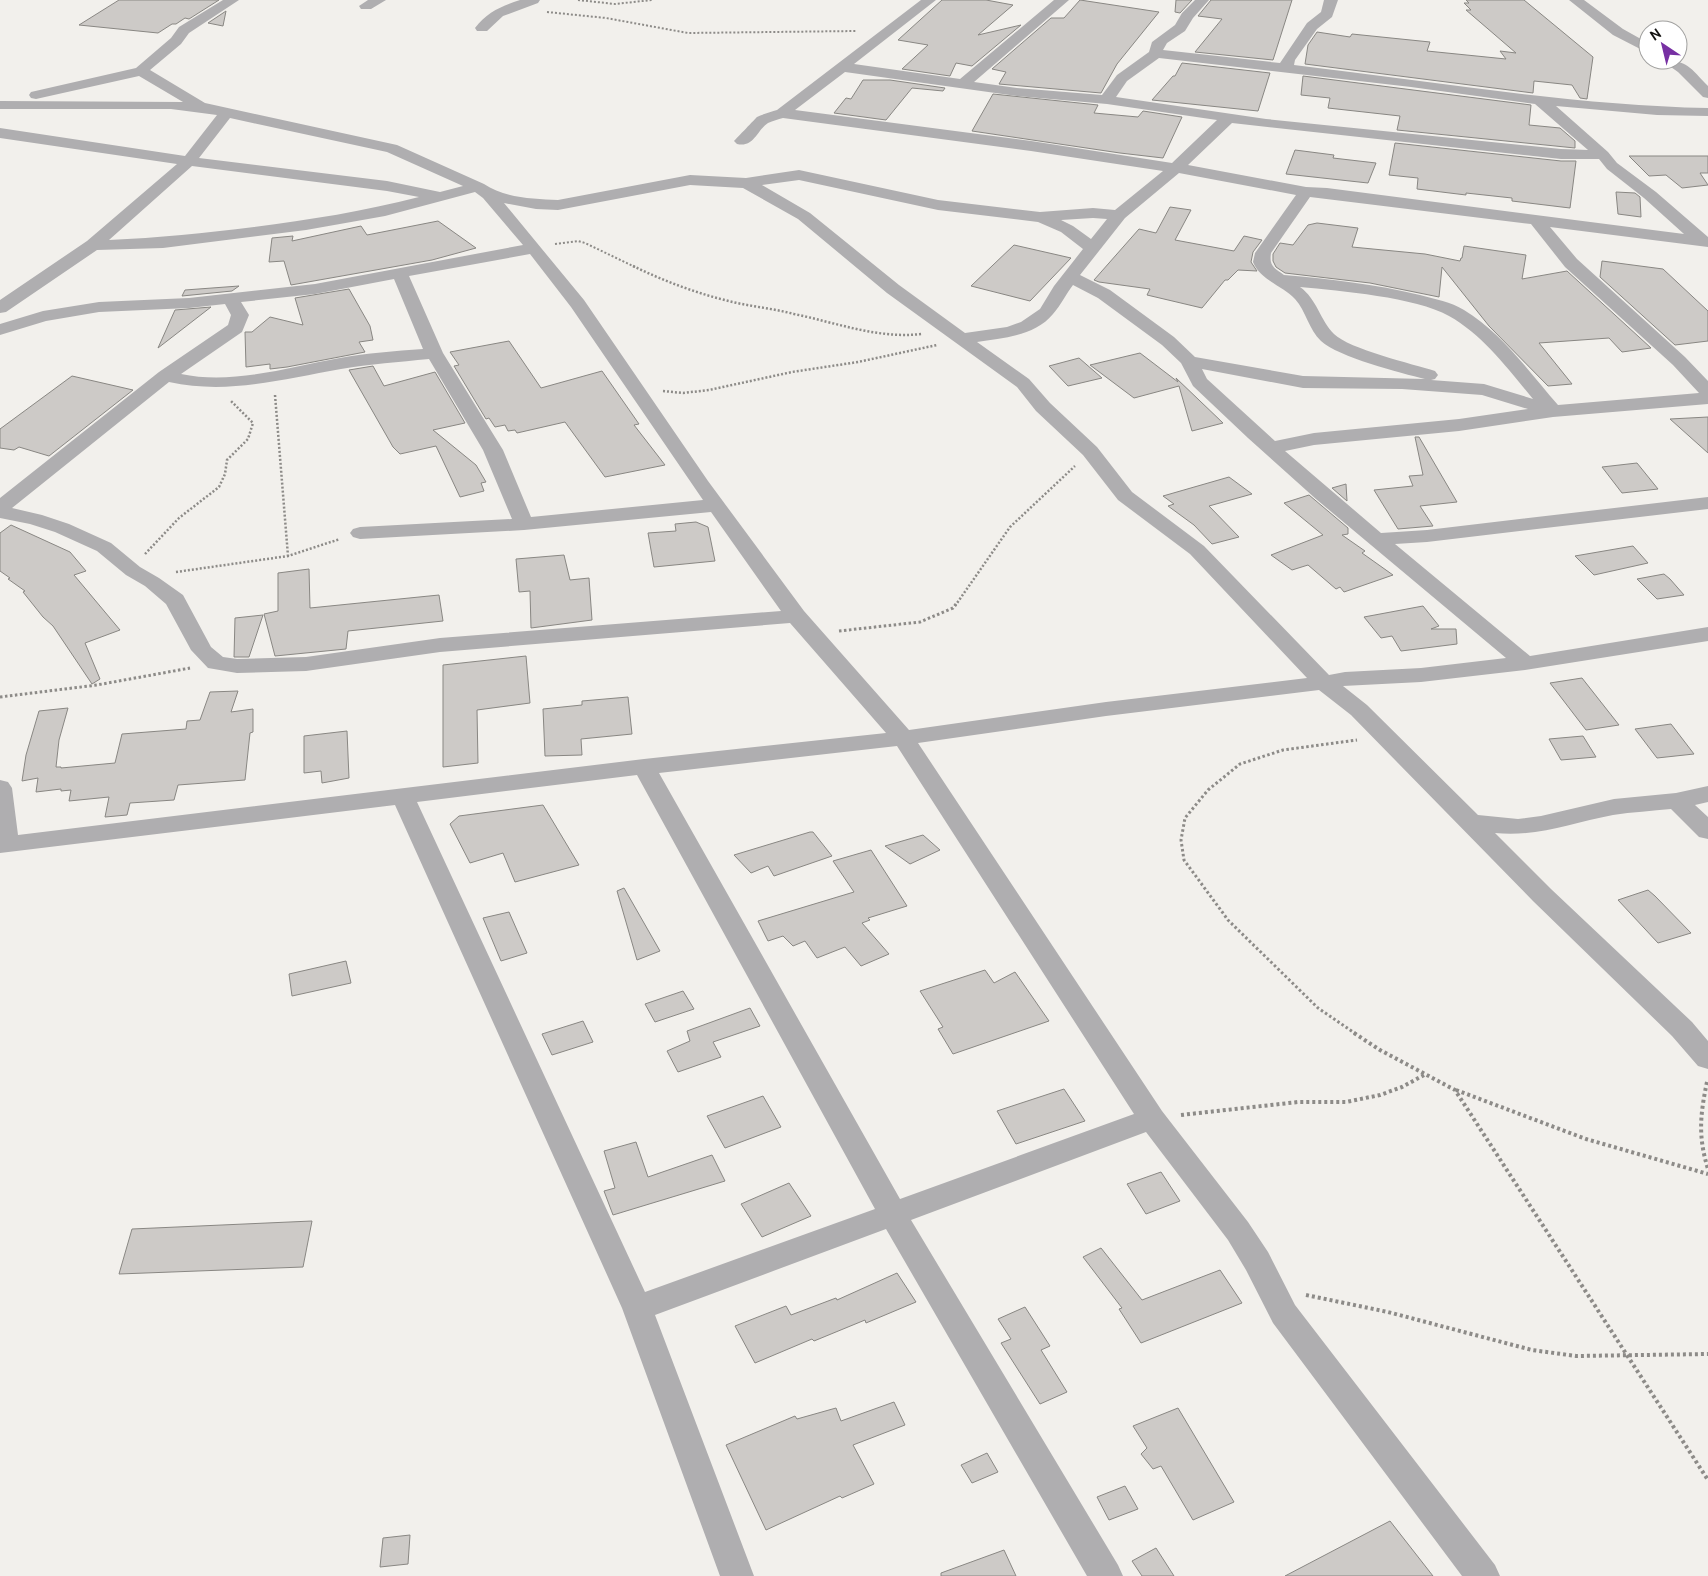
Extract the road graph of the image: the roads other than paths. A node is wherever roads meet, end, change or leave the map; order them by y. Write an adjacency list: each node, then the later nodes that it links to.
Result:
1 (232, 0): 14 (street)
2 (533, 0): 8 (street)
3 (929, 0): 11 (street)
4 (1202, 0): 10 (street)
5 (1331, 0): 12 (street)
6 (1576, 0): 9 (street)
7 (1057, 1): 15 (street)
8 (482, 28)
9 (1638, 43)
10 (1156, 53): 12 (street); 17 (street)
11 (842, 67): 15 (street); 23 (street)
12 (1286, 68): 18 (street)
13 (1684, 70): 16 (street)
14 (141, 71): 19 (street); 20 (street)
15 (963, 84): 17 (street)
16 (1708, 94)
17 (1106, 100): 24 (street)
18 (1539, 100): 21 (street); 27 (street)
19 (0, 104): 20 (street)
20 (206, 108): 22 (street)
21 (1708, 112)
22 (226, 113): 28 (street); 31 (street)
23 (782, 113): 26 (street); 29 (street)
24 (1228, 118): 27 (street); 29 (street)
25 (0, 134): 28 (street)
26 (742, 141)
27 (1603, 155): 37 (street)
28 (188, 161): 33 (street); 38 (street)
29 (1176, 168): 32 (street); 34 (street)
30 (746, 183): 31 (street); 35 (street); 47 (street)
31 (484, 191): 33 (street); 39 (street)
32 (1306, 192): 36 (street); 43 (street)
33 (440, 196): 38 (street)
34 (1119, 215): 35 (street); 40 (street)
35 (1040, 217): 40 (street)
36 (1537, 220): 37 (street); 52 (street)
37 (1705, 241)
38 (93, 244): 45 (street)
39 (534, 248): 41 (street); 57 (street)
40 (1092, 248): 42 (street)
41 (400, 274): 44 (street); 48 (street)
42 (1071, 277): 47 (street); 49 (street)
43 (1279, 280): 51 (street); 54 (street)
44 (230, 299): 46 (street); 50 (street)
45 (5, 301)
46 (0, 330)
47 (955, 334): 66 (street)
48 (434, 352): 50 (street); 60 (street)
49 (1189, 361): 51 (street); 55 (street)
50 (165, 376): 58 (street)
51 (1484, 390): 54 (street)
52 (1708, 392)
53 (1708, 398): 54 (street)
54 (1553, 411): 55 (street)
55 (1271, 448): 62 (street)
56 (1708, 503): 62 (street)
57 (717, 505): 60 (street); 63 (street)
58 (0, 508)
59 (0, 512): 63 (street)
60 (524, 524): 61 (street)
61 (360, 533)
62 (1376, 539): 65 (street)
63 (796, 616): 67 (street)
64 (1703, 639): 65 (street)
65 (1525, 663): 66 (street)
66 (1324, 684): 67 (street); 73 (street)
67 (903, 738): 68 (street); 77 (street)
68 (644, 766): 71 (street); 78 (street)
69 (0, 788): 75 (street)
70 (1708, 794): 72 (street)
71 (403, 796): 75 (street); 79 (street)
72 (1676, 801): 73 (street); 74 (street)
73 (1471, 823): 76 (street)
74 (1708, 831)
75 (3, 844)
76 (1708, 1059)
77 (1152, 1119): 78 (street); 82 (street)
78 (892, 1214): 79 (street); 81 (street)
79 (637, 1308): 80 (street)
80 (737, 1576)
81 (1106, 1576)
82 (1483, 1576)

